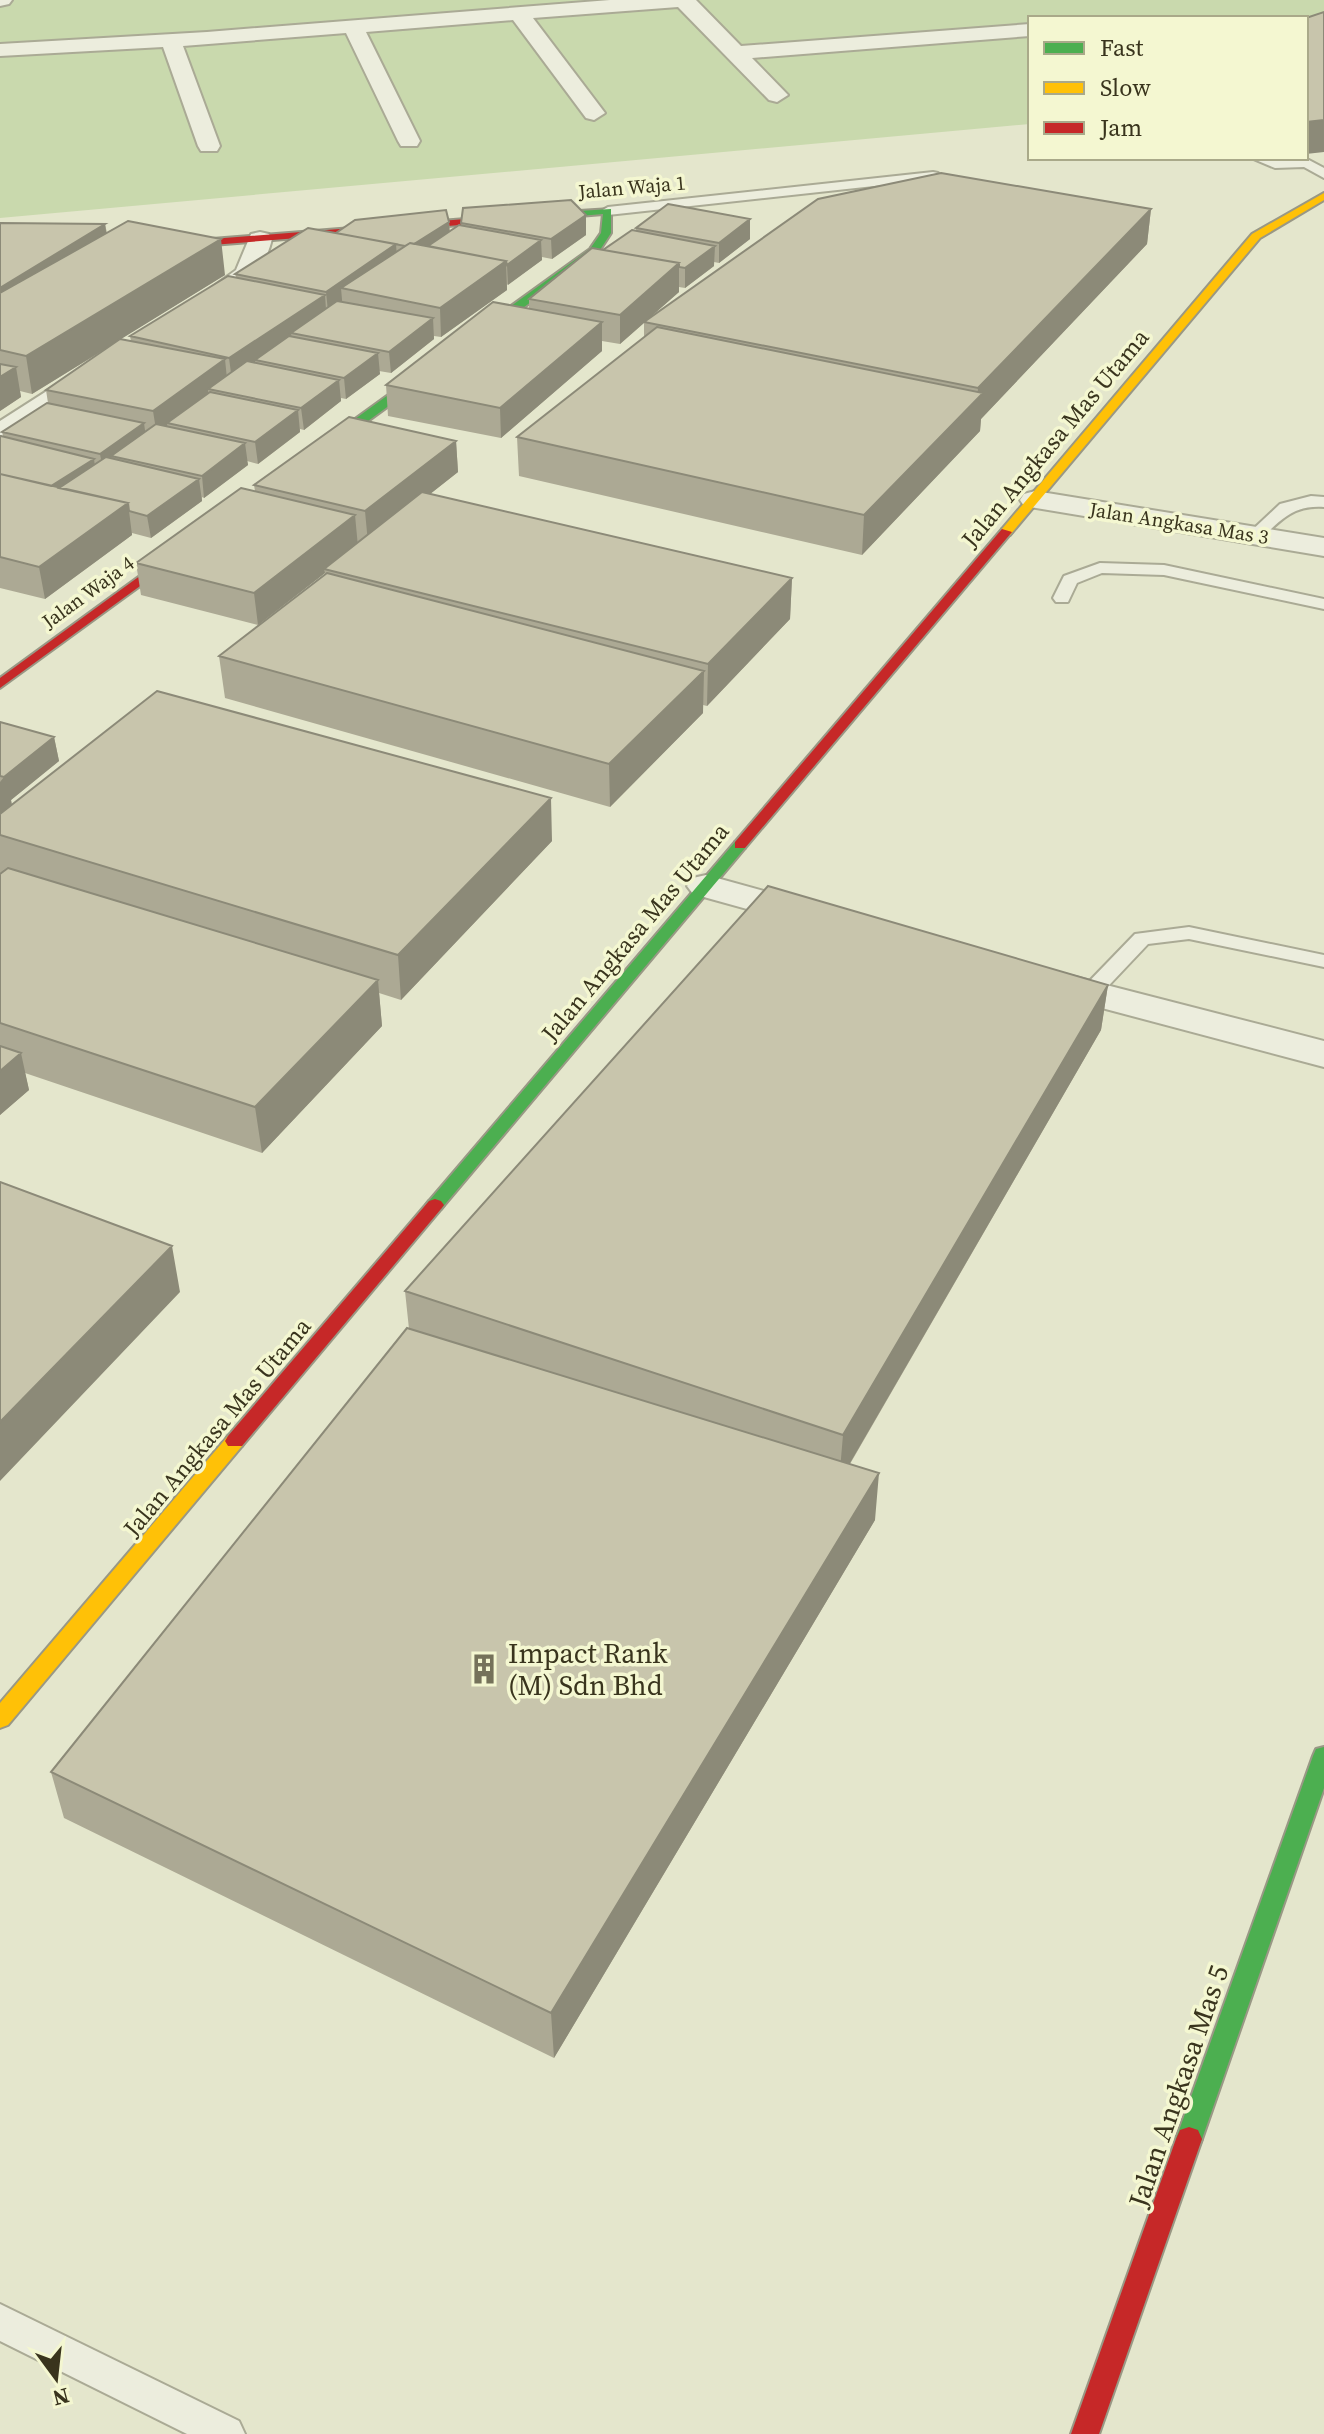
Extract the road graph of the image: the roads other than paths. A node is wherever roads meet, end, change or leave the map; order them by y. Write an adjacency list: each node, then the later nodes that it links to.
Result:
1 (685, 0): 2 (street); 7 (street)
2 (518, 13): 3 (street); 9 (street)
3 (353, 26): 5 (street); 10 (street)
4 (1028, 30): 7 (street)
5 (171, 41): 6 (street); 11 (street)
6 (0, 50)
7 (736, 53): 8 (street)
8 (777, 95)
9 (594, 113)
10 (409, 141)
11 (209, 146)
12 (1263, 160): 14 (lane)
13 (1324, 161): 14 (lane)
14 (1307, 163): 15 (lane)
15 (1324, 174)
16 (933, 176): 18 (lane, Jalan Waja 1)
17 (1324, 196): 25 (street, Jalan Angkasa Mas Utama)
18 (608, 211): 19 (street, Jalan Waja 1); 24 (street)
19 (260, 239): 20 (street, Jalan Waja 1); 21 (street)
20 (144, 248)
21 (188, 313)
22 (121, 356): 23 (street)
23 (0, 433)
24 (297, 467)
25 (1035, 500): 28 (street, Jalan Angkasa Mas 3); 33 (street, Jalan Angkasa Mas Utama)
26 (1324, 502): 28 (lane)
27 (207, 533): 32 (street, Jalan Waja 4)
28 (1256, 534): 29 (street, Jalan Angkasa Mas 3)
29 (1324, 547)
30 (1062, 598): 31 (lane)
31 (1324, 604)
32 (0, 684)
33 (706, 886): 34 (street); 39 (street, Jalan Angkasa Mas Utama)
34 (844, 925)
35 (1324, 961): 37 (lane)
36 (1012, 972): 37 (street)
37 (1088, 994): 38 (street)
38 (1324, 1054)
39 (0, 1719)
40 (1324, 1756): 43 (street, Jalan Angkasa Mas 5)
41 (0, 2322): 42 (lane)
42 (226, 2434)
43 (1085, 2434)

